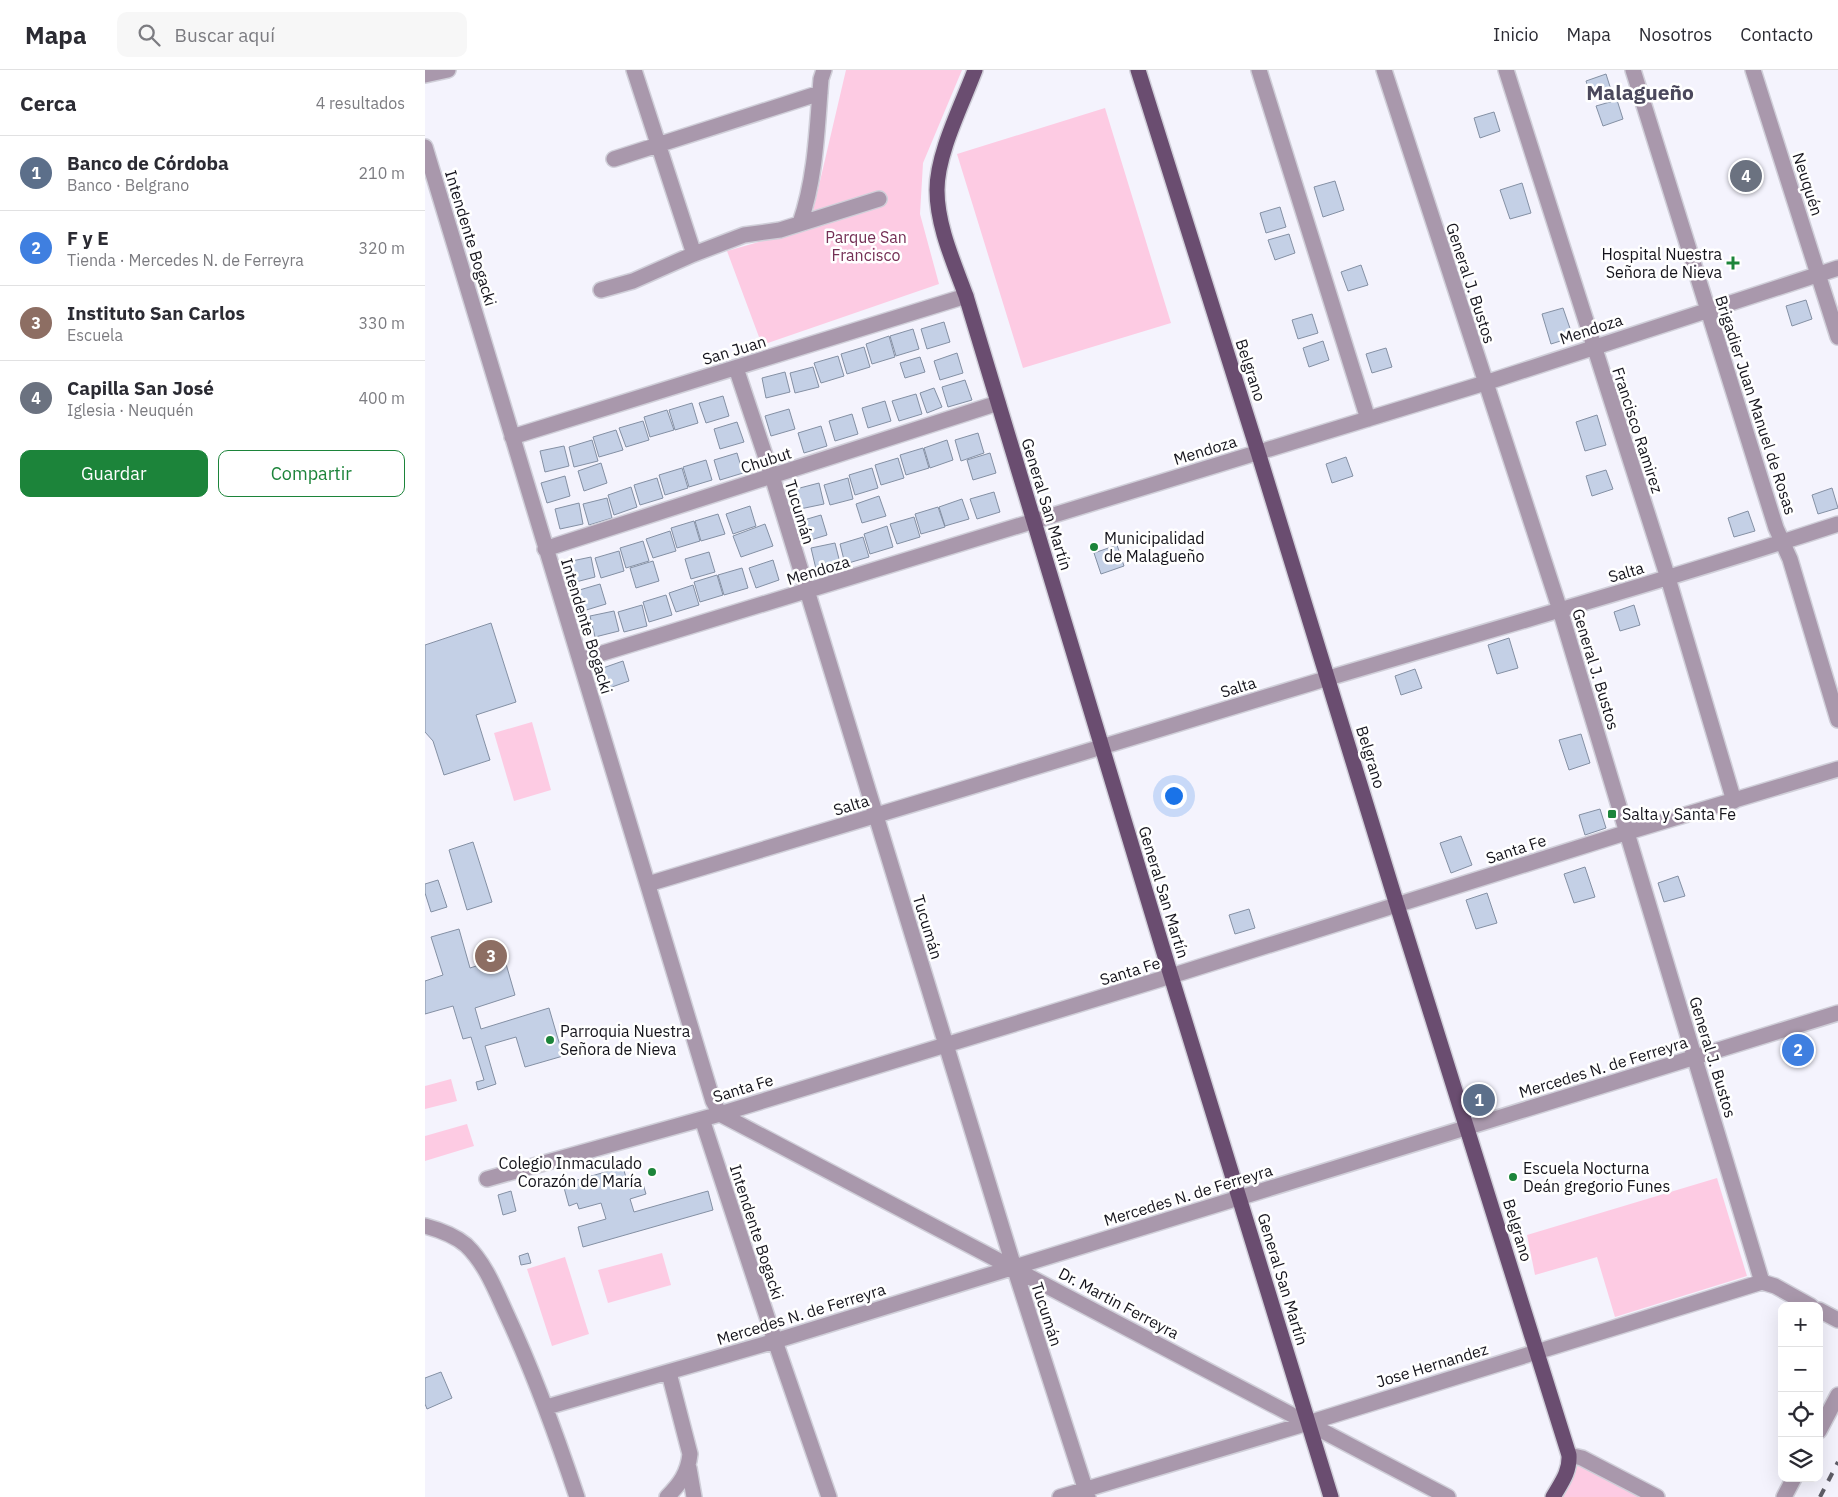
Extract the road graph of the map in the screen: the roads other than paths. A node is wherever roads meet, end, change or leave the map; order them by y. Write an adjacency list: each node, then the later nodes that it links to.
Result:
1 (448, 70): 11 (street)
2 (634, 70): 13 (street)
3 (824, 70): 12 (street)
4 (975, 70): 22 (main road, General San Martín)
5 (1138, 70): 31 (main road, Belgrano)
6 (1259, 70): 29 (street)
7 (1384, 70): 27 (street, General J. Bustos)
8 (1506, 70): 25 (street, Francisco Ramirez)
9 (1633, 70): 23 (street, Brigadier Juan Manuel de Rosas)
10 (1753, 70): 20 (street, Neuquén)
11 (425, 75)
12 (820, 93): 13 (street); 17 (street)
13 (658, 145): 15 (street); 18 (street)
14 (425, 147): 30 (street, Intendente Bogacki)
15 (614, 159)
16 (879, 199): 17 (street)
17 (800, 223): 18 (street)
18 (694, 254): 21 (street)
19 (1838, 268): 20 (street, Mendoza)
20 (1818, 274): 23 (street, Mendoza); 24 (street, Neuquén)
21 (601, 290)
22 (966, 296): 26 (street, San Juan); 28 (main road, General San Martín)
23 (1707, 310): 25 (street, Mendoza); 35 (street, Brigadier Juan Manuel de Rosas)
24 (1838, 337)
25 (1593, 347): 27 (street, Mendoza); 37 (street, Francisco Ramirez)
26 (736, 368): 30 (street, San Juan); 32 (street, Tucumán)
27 (1485, 383): 29 (street, Mendoza); 39 (street, General J. Bustos)
28 (998, 403): 32 (street, Chubut); 33 (main road, General San Martín)
29 (1368, 419): 31 (street, Mendoza)
30 (512, 437): 36 (street, Intendente Bogacki)
31 (1259, 452): 33 (street, Mendoza); 41 (main road, Belgrano)
32 (771, 476): 36 (street, Chubut); 38 (street, Tucumán)
33 (1033, 521): 38 (street, Mendoza); 43 (main road, General San Martín)
34 (1838, 524): 35 (street, Salta)
35 (1783, 542): 37 (street, Salta); 42 (street, Brigadier Juan Manuel de Rosas)
36 (545, 549): 40 (street, Intendente Bogacki)
37 (1668, 578): 39 (street, Salta); 45 (street, Francisco Ramirez)
38 (806, 592): 40 (street, Mendoza); 46 (street, Tucumán)
39 (1560, 610): 41 (street, Salta); 47 (street, General J. Bustos)
40 (580, 660): 48 (street, Intendente Bogacki)
41 (1328, 678): 43 (street, Salta); 49 (main road, Belgrano)
42 (1838, 720)
43 (1102, 746): 46 (street, Salta); 50 (main road, General San Martín)
44 (1838, 768): 45 (street, Santa Fe)
45 (1734, 802): 47 (street, Santa Fe)
46 (876, 816): 48 (street, Salta); 52 (street, Tucumán)
47 (1628, 832): 49 (street, Santa Fe); 53 (street, General J. Bustos)
48 (648, 884): 54 (street, Intendente Bogacki)
49 (1397, 906): 50 (street, Santa Fe); 56 (main road, Belgrano)
50 (1171, 976): 52 (street, Santa Fe); 58 (main road, General San Martín)
51 (1838, 1013): 53 (street, Mercedes N. de Ferreyra)
52 (946, 1045): 54 (street, Santa Fe); 60 (street, Tucumán)
53 (1695, 1057): 56 (street, Mercedes N. de Ferreyra); 61 (street, General J. Bustos)
54 (720, 1114): 55 (street, Santa Fe); 60 (street, Dr. Martin Ferreyra)
55 (702, 1119): 57 (street, Santa Fe); 65 (street, Intendente Bogacki)
56 (1468, 1127): 58 (street, Mercedes N. de Ferreyra); 66 (main road, Belgrano)
57 (487, 1179)
58 (1240, 1198): 60 (street, Mercedes N. de Ferreyra); 70 (main road, General San Martín)
59 (425, 1226): 69 (street)
60 (1013, 1267): 65 (street, Mercedes N. de Ferreyra); 70 (street, Dr. Martin Ferreyra); 75 (street, Tucumán)
61 (1762, 1282): 62 (street); 66 (street, Jose Hernandez)
62 (1804, 1302)
63 (1823, 1312): 64 (street)
64 (1838, 1320)
65 (775, 1341): 67 (street, Mercedes N. de Ferreyra); 79 (street, Intendente Bogacki)
66 (1537, 1350): 70 (street, Jose Hernandez); 72 (main road, Belgrano)
67 (669, 1372): 69 (street, Mercedes N. de Ferreyra); 73 (street)
68 (1838, 1395): 71 (street)
69 (547, 1407): 76 (street)
70 (1308, 1423): 75 (street, Jose Hernandez); 81 (main road, General San Martín); 82 (street, Dr. Martin Ferreyra)
71 (1823, 1423)
72 (1569, 1455): 83 (main road); 84 (street)
73 (689, 1466): 77 (street); 78 (street)
74 (1792, 1482): 85 (street)
75 (1087, 1493): 80 (street, Jose Hernandez)
76 (577, 1497)
77 (667, 1497)
78 (693, 1497)
79 (829, 1497)
80 (1060, 1497)
81 (1331, 1497)
82 (1448, 1497)
83 (1553, 1497)
84 (1657, 1497)
85 (1784, 1497)

